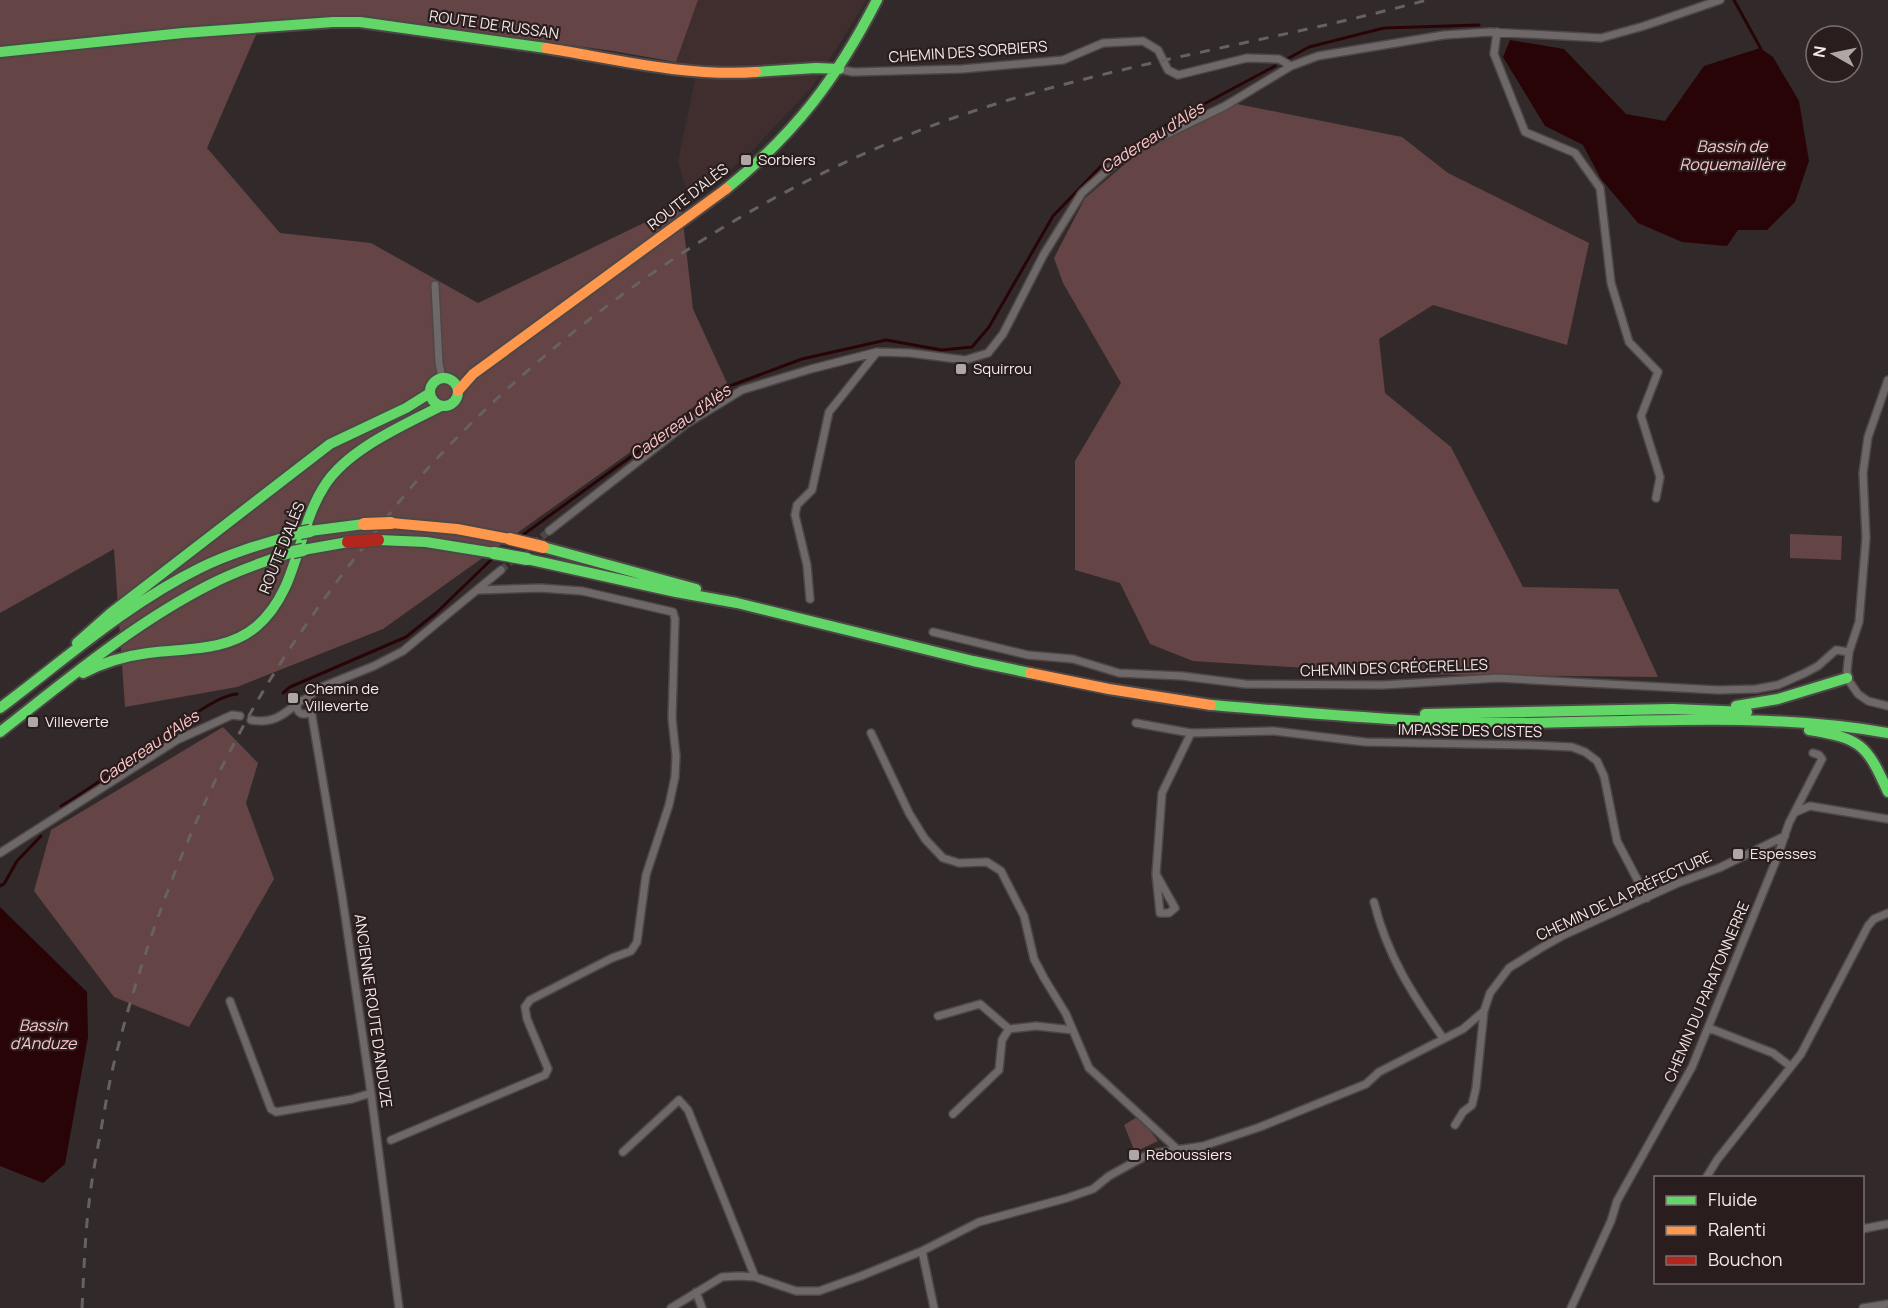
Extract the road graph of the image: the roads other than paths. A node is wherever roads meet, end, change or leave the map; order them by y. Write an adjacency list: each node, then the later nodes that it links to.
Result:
1 (877, 0): 6 (main road, ROUTE D'ALÈS)
2 (1718, 1): 3 (street)
3 (1497, 32): 5 (street); 13 (street)
4 (0, 52): 6 (main road, ROUTE DE RUSSAN)
5 (1292, 66): 6 (street, CHEMIN DES SORBIERS); 8 (street)
6 (839, 69): 10 (main road, ROUTE D'ALÈS)
7 (435, 285): 10 (street)
8 (877, 352): 14 (street); 17 (street)
9 (1888, 380): 20 (street)
10 (451, 383): 11 (main road, ROUTE D'ALÈS); 12 (main road, ROUTE D'ALÈS)
11 (430, 393): 12 (main road); 21 (main road, ROUTE D'ALÈS)
12 (441, 406): 23 (main road, ROUTE D'ALÈS)
13 (1656, 498)
14 (549, 531)
15 (501, 570): 16 (street)
16 (479, 590): 25 (street); 59 (street)
17 (810, 598)
18 (737, 603): 21 (main road, bridge); 23 (main road, bridge); 29 (main road)
19 (933, 632): 20 (street, CHEMIN DES CRÉCERELLES)
20 (1850, 652): 22 (street)
21 (39, 678): 26 (main road)
22 (1847, 678): 24 (street); 27 (main road)
23 (64, 683): 34 (main road)
24 (1888, 706)
25 (305, 707): 30 (street); 56 (street, ANCIENNE ROUTE D'ANDUZE)
26 (0, 708)
27 (1672, 709): 29 (main road); 33 (main road)
28 (240, 716): 43 (street)
29 (1352, 716): 31 (main road)
30 (251, 720)
31 (1755, 720): 37 (main road); 39 (main road)
32 (1136, 723): 36 (street, IMPASSE DES CISTES)
33 (1888, 726)
34 (0, 732)
35 (871, 733): 53 (street)
36 (1191, 733): 44 (street); 45 (street, IMPASSE DES CISTES)
37 (1888, 733)
38 (1814, 753): 40 (street, CHEMIN DU PARATONNERRE)
39 (1888, 792)
40 (1796, 812): 41 (street); 42 (street, CHEMIN DU PARATONNERRE)
41 (1888, 819)
42 (1785, 836): 45 (street, CHEMIN DE LA PRÉFECTURE); 51 (street, CHEMIN DU PARATONNERRE)
43 (0, 853)
44 (1156, 874): 44 (street)
45 (1647, 898): 49 (street, CHEMIN DE LA PRÉFECTURE)
46 (1374, 902): 54 (street)
47 (1888, 913): 55 (street)
48 (230, 1001): 56 (street)
49 (1484, 1011): 54 (street, CHEMIN DE LA PRÉFECTURE); 58 (street)
50 (938, 1016): 52 (street)
51 (1709, 1028): 55 (street); 73 (street, CHEMIN DU PARATONNERRE)
52 (1009, 1029): 53 (street); 57 (street)
53 (1073, 1030): 60 (street)
54 (1443, 1038): 60 (street, CHEMIN DE LA PRÉFECTURE)
55 (1790, 1066): 62 (street)
56 (371, 1094): 69 (street, ANCIENNE ROUTE D'ANDUZE)
57 (954, 1114)
58 (1455, 1125)
59 (391, 1140)
60 (1178, 1150): 65 (street, CHEMIN DE LA PRÉFECTURE)
61 (623, 1152): 66 (street)
62 (1707, 1176)
63 (1888, 1224): 64 (street)
64 (1864, 1229)
65 (922, 1251): 66 (street, CHEMIN DE LA PRÉFECTURE); 72 (street)
66 (755, 1277): 67 (street, CHEMIN DE LA PRÉFECTURE)
67 (696, 1292): 70 (street, CHEMIN DE LA PRÉFECTURE); 71 (street)
68 (1888, 1304): 74 (street)
69 (399, 1308)
70 (670, 1308)
71 (702, 1308)
72 (934, 1308)
73 (1571, 1308)
74 (1863, 1308)

